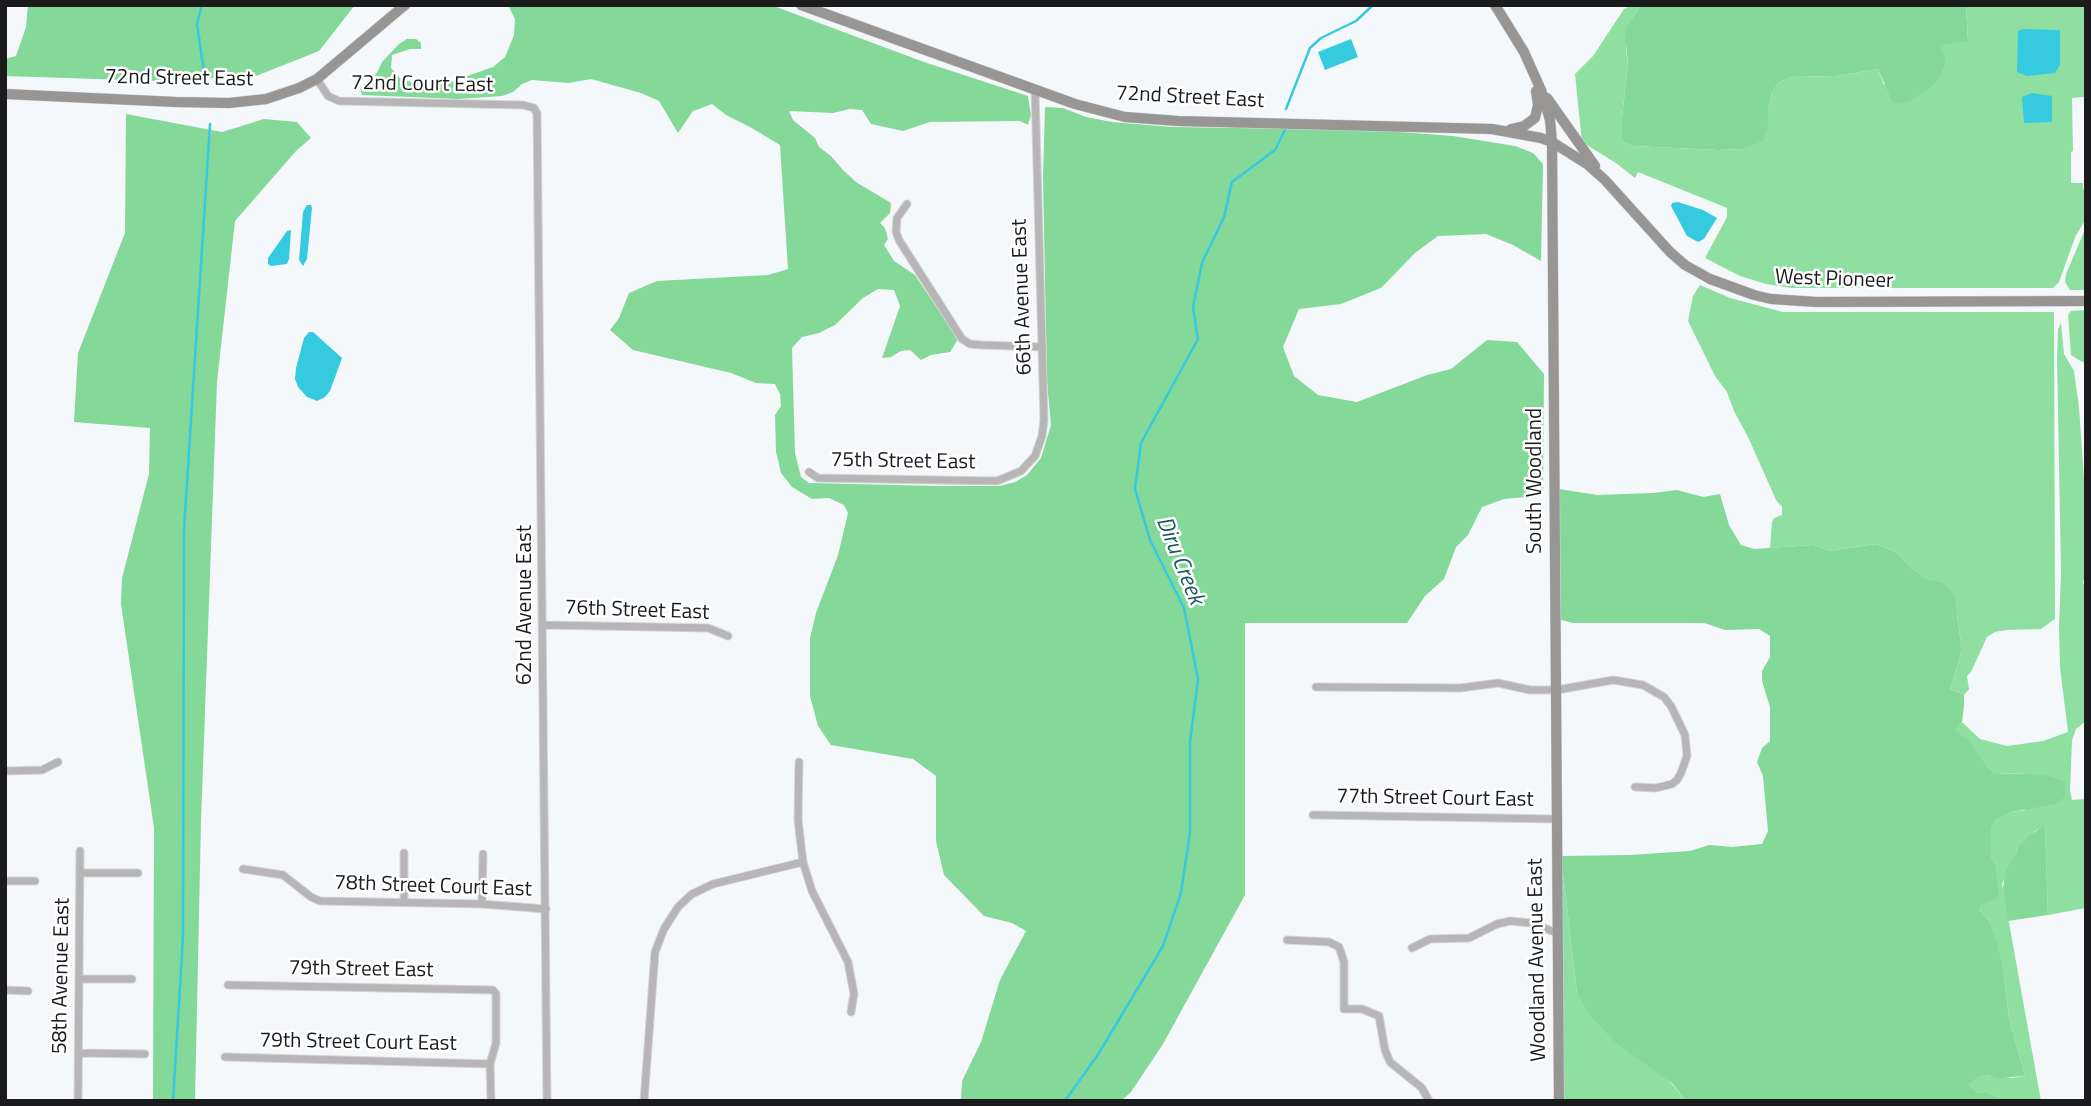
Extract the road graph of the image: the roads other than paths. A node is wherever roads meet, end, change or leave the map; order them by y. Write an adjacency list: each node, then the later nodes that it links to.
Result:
1 (405, 5): 5 (main road, 72nd Street East)
2 (802, 5): 6 (main road, 72nd Street East)
3 (1495, 5): 4 (main road)
4 (1532, 69): 7 (main road); 10 (main road)
5 (317, 79): 8 (main road, 72nd Street East); 9 (street, 72nd Court East)
6 (1035, 90): 10 (main road, 72nd Street East); 15 (street, 66th Avenue East)
7 (1541, 90): 11 (main road, South Woodland); 12 (main road)
8 (5, 94)
9 (536, 110): 18 (street, 62nd Avenue East)
10 (1492, 130): 11 (main road, 72nd Street East)
11 (1552, 142): 12 (main road, West Pioneer); 21 (main road, South Woodland)
12 (1605, 180): 14 (main road, West Pioneer)
13 (907, 204): 15 (street)
14 (2086, 302)
15 (1043, 347): 17 (street, 66th Avenue East)
16 (809, 472): 17 (street, 75th Street East)
17 (997, 481)
18 (543, 625): 19 (street, 76th Street East); 39 (street, 62nd Avenue East)
19 (728, 636)
20 (1316, 687): 21 (street)
21 (1557, 690): 25 (street); 27 (main road, South Woodland)
22 (58, 762): 24 (street)
23 (799, 762): 31 (street)
24 (5, 771)
25 (1635, 786)
26 (1313, 815): 27 (street, 77th Street Court East)
27 (1556, 819): 40 (main road, Woodland Avenue East)
28 (80, 851): 33 (street, 58th Avenue East)
29 (404, 853): 37 (street)
30 (483, 854): 38 (street)
31 (803, 862): 48 (street); 56 (street)
32 (243, 869): 37 (street, 78th Street Court East)
33 (81, 873): 34 (street); 43 (street, 58th Avenue East)
34 (138, 873)
35 (5, 881): 36 (street)
36 (35, 881)
37 (404, 901): 38 (street, 78th Street Court East)
38 (482, 904): 39 (street, 78th Street Court East)
39 (546, 909): 55 (street, 62nd Avenue East)
40 (1557, 933): 42 (street); 58 (main road, Woodland Avenue East)
41 (1287, 940): 57 (street)
42 (1412, 948)
43 (80, 979): 44 (street); 49 (street, 58th Avenue East)
44 (132, 979)
45 (228, 985): 52 (street, 79th Street East)
46 (5, 990): 47 (street)
47 (28, 991)
48 (852, 1012)
49 (79, 1053): 50 (street); 53 (street, 58th Avenue East)
50 (145, 1054)
51 (225, 1057): 52 (street, 79th Street Court East)
52 (490, 1064): 54 (street)
53 (78, 1101)
54 (491, 1101)
55 (547, 1101)
56 (644, 1101)
57 (1429, 1101)
58 (1559, 1101)

